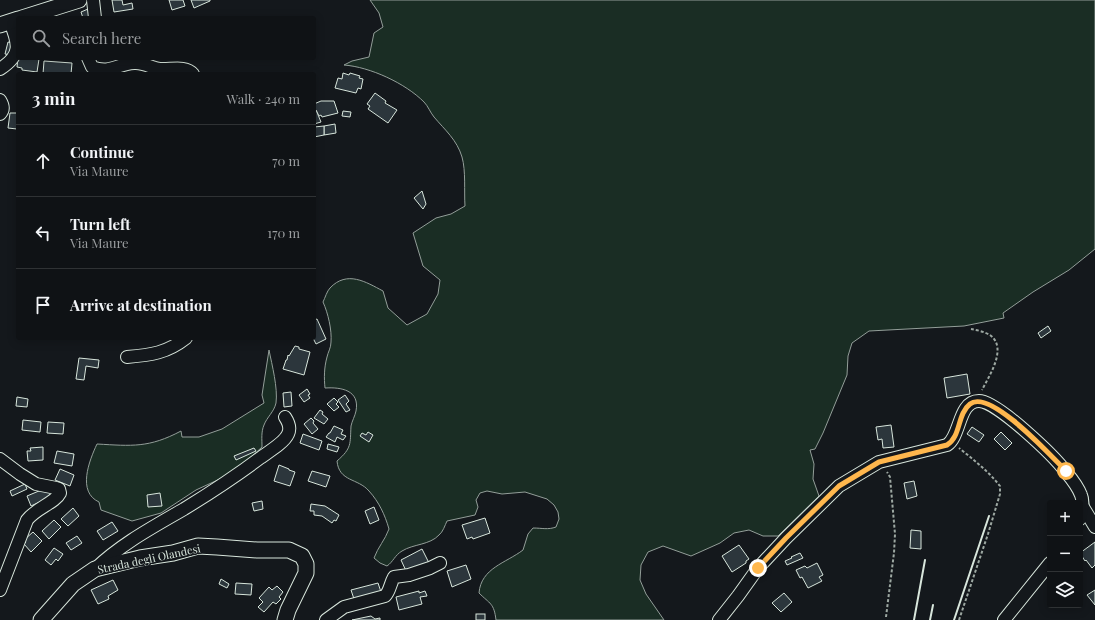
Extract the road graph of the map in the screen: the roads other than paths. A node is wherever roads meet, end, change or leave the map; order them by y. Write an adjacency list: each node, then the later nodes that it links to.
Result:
1 (79, 0): 3 (main road)
2 (93, 0): 4 (street)
3 (28, 16)
4 (96, 16)
5 (12, 21): 6 (street)
6 (16, 38)
7 (16, 51): 9 (street)
8 (89, 60): 10 (street)
9 (0, 70)
10 (191, 72)
11 (0, 100): 12 (street)
12 (0, 114)
13 (184, 340): 14 (street)
14 (127, 356)
15 (285, 417): 22 (street)
16 (0, 459): 23 (street)
17 (1081, 500): 27 (street)
18 (1083, 515): 19 (street)
19 (1095, 527)
20 (440, 563): 26 (street)
21 (1047, 567): 28 (street)
22 (95, 569): 24 (main road, Strada degli Olandesi); 25 (main road, Strada degli Olandesi)
23 (0, 590)
24 (288, 617)
25 (41, 620)
26 (326, 620)
27 (718, 620)
28 (1004, 620)

